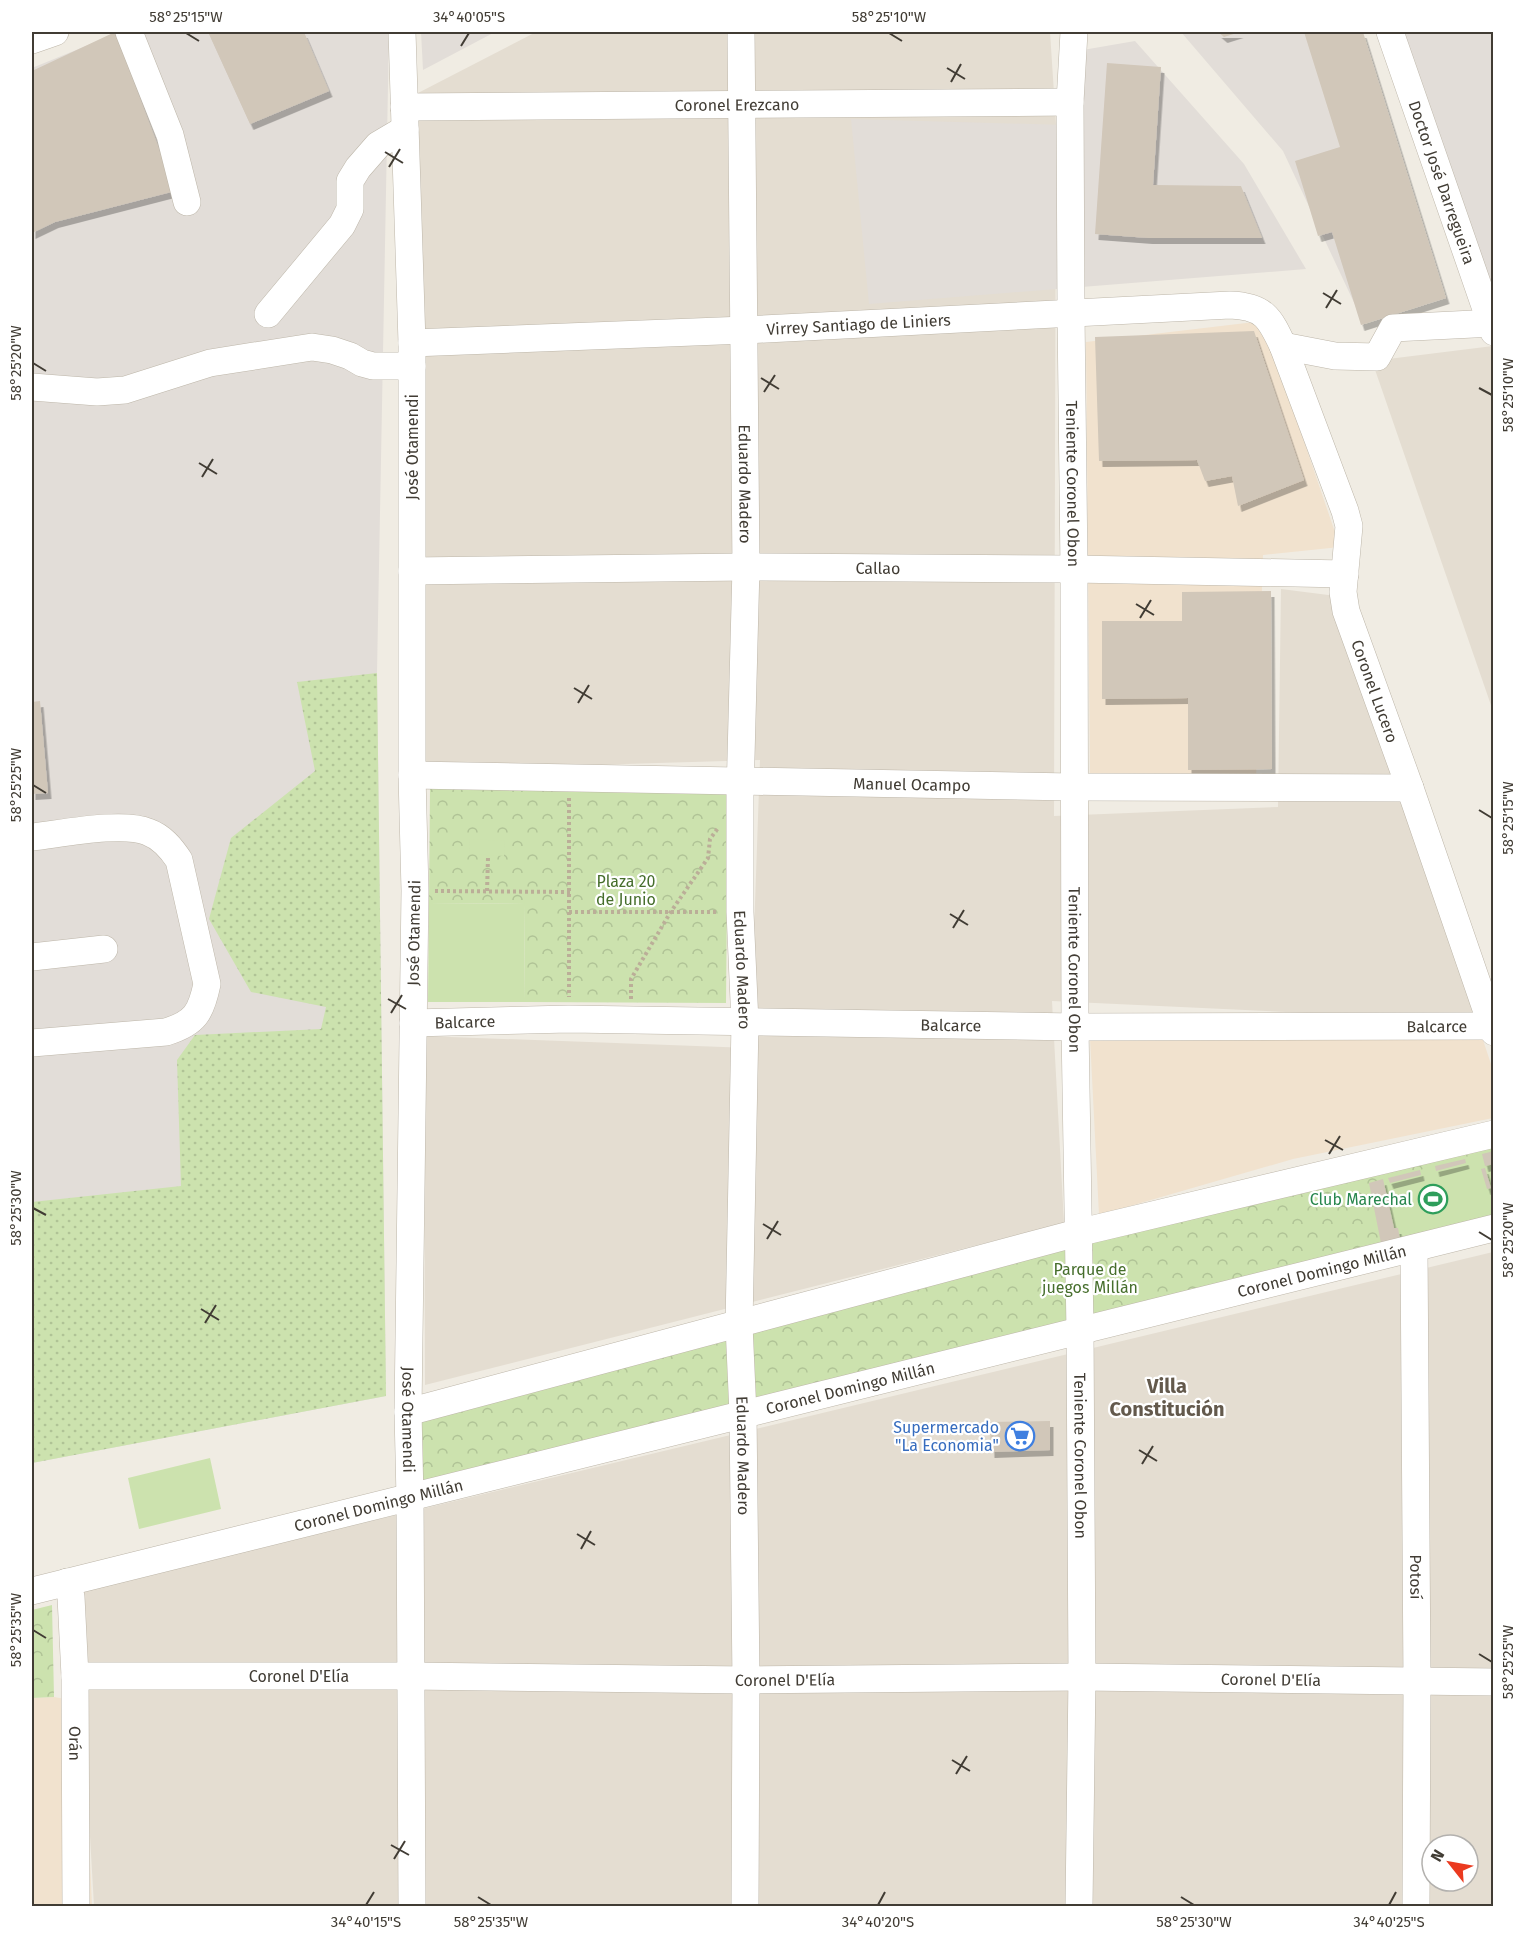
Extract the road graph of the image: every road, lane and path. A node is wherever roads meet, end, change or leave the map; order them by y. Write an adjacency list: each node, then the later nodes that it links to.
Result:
1 (55, 32): 7 (street)
2 (129, 32): 11 (street)
3 (402, 32): 10 (street, José Otamendi)
4 (741, 32): 9 (street, Eduardo Madero)
5 (1074, 32): 8 (street, Teniente Coronel Obon)
6 (1390, 32): 14 (street, Doctor José Darregueira)
7 (32, 40)
8 (1070, 102): 9 (street, Coronel Erezcano); 12 (street, Teniente Coronel Obon)
9 (741, 103): 10 (street, Coronel Erezcano); 15 (street, Eduardo Madero)
10 (405, 118): 13 (street); 17 (street, José Otamendi)
11 (188, 202)
12 (1071, 313): 15 (street, Virrey Santiago de Liniers); 16 (street, Virrey Santiago de Liniers); 20 (street, Teniente Coronel Obon)
13 (268, 314)
14 (1493, 326): 16 (street)
15 (745, 330): 17 (street, Virrey Santiago de Liniers); 19 (street, Eduardo Madero)
16 (1283, 346): 22 (street, Coronel Lucero)
17 (412, 354): 18 (street, Virrey Santiago de Liniers); 21 (street, José Otamendi)
18 (32, 387)
19 (746, 567): 20 (street, Callao); 21 (street, Callao); 26 (street, Eduardo Madero)
20 (1074, 569): 22 (street, Callao); 25 (street, Teniente Coronel Obon)
21 (412, 571): 23 (street, José Otamendi)
22 (1345, 574): 27 (street, Coronel Lucero)
23 (412, 775): 24 (street, Manuel Ocampo); 30 (street, José Otamendi)
24 (569, 779): 26 (street, Manuel Ocampo); 32 (path)
25 (1074, 787): 26 (street, Manuel Ocampo); 27 (street, Manuel Ocampo); 42 (street, Teniente Coronel Obon)
26 (740, 788): 34 (path); 35 (street, Eduardo Madero)
27 (1410, 788): 43 (street, Coronel Lucero)
28 (32, 837): 44 (street)
29 (488, 858): 31 (path)
30 (415, 891): 31 (path); 40 (street, José Otamendi)
31 (487, 891): 32 (path)
32 (570, 892): 33 (path)
33 (569, 912): 34 (path); 38 (path)
34 (670, 912): 35 (path); 39 (path)
35 (740, 912): 41 (street, Eduardo Madero)
36 (104, 949): 37 (street)
37 (32, 957)
38 (569, 1018): 39 (street, Balcarce); 40 (street, Balcarce)
39 (631, 1021): 41 (street, Balcarce)
40 (412, 1023): 51 (street, José Otamendi)
41 (745, 1023): 42 (street, Balcarce); 49 (street, Eduardo Madero)
42 (1075, 1027): 43 (street, Balcarce); 47 (street, Teniente Coronel Obon)
43 (1492, 1029)
44 (32, 1043)
45 (1494, 1134): 47 (street)
46 (1494, 1228): 48 (street, Coronel Domingo Millán)
47 (1077, 1233): 49 (street); 50 (street, Teniente Coronel Obon)
48 (1414, 1249): 50 (street, Coronel Domingo Millán); 60 (street, Potosí)
49 (739, 1325): 51 (street); 52 (street, Eduardo Madero)
50 (1080, 1330): 52 (street, Coronel Domingo Millán); 58 (street, Teniente Coronel Obon)
51 (408, 1412): 53 (street, José Otamendi)
52 (743, 1414): 53 (street, Coronel Domingo Millán); 59 (street, Eduardo Madero)
53 (410, 1498): 54 (street, Coronel Domingo Millán); 57 (street, José Otamendi)
54 (67, 1582): 55 (street, Coronel Domingo Millán); 56 (street, Orán)
55 (32, 1591)
56 (75, 1676): 57 (street, Coronel D'Elía); 62 (street, Orán)
57 (410, 1676): 59 (street, Coronel D'Elía); 63 (street, José Otamendi)
58 (1082, 1677): 59 (street, Coronel D'Elía); 60 (street, Coronel D'Elía); 65 (street, Teniente Coronel Obon)
59 (746, 1680): 64 (street, Eduardo Madero)
60 (1417, 1682): 61 (street, Coronel D'Elía); 66 (street, Potosí)
61 (1494, 1682)
62 (76, 1906)
63 (412, 1906)
64 (745, 1906)
65 (1080, 1906)
66 (1416, 1906)

